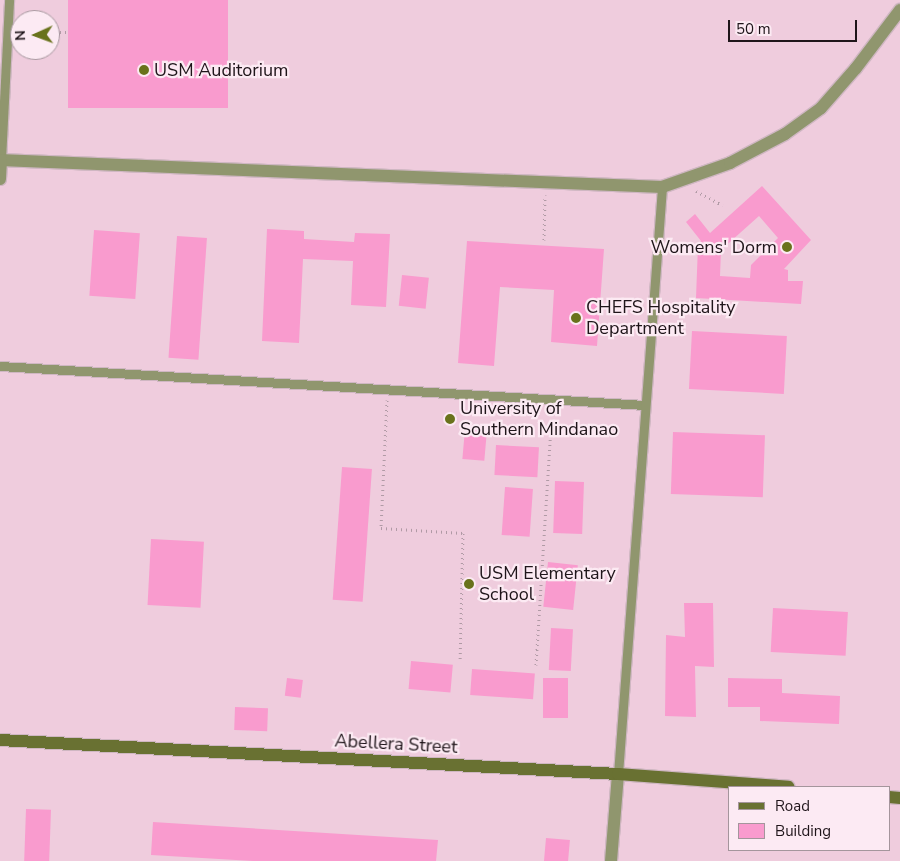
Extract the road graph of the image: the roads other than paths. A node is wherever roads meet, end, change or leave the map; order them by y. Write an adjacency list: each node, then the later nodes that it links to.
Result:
1 (9, 0): 3 (lane)
2 (900, 10): 5 (street)
3 (0, 160): 4 (street); 5 (street)
4 (0, 179)
5 (662, 187): 7 (lane)
6 (0, 366): 7 (lane)
7 (645, 405): 9 (lane)
8 (0, 740): 9 (street, Abellera Street)
9 (618, 774): 10 (street, Abellera Street); 11 (street)
10 (776, 786)
11 (611, 861)

